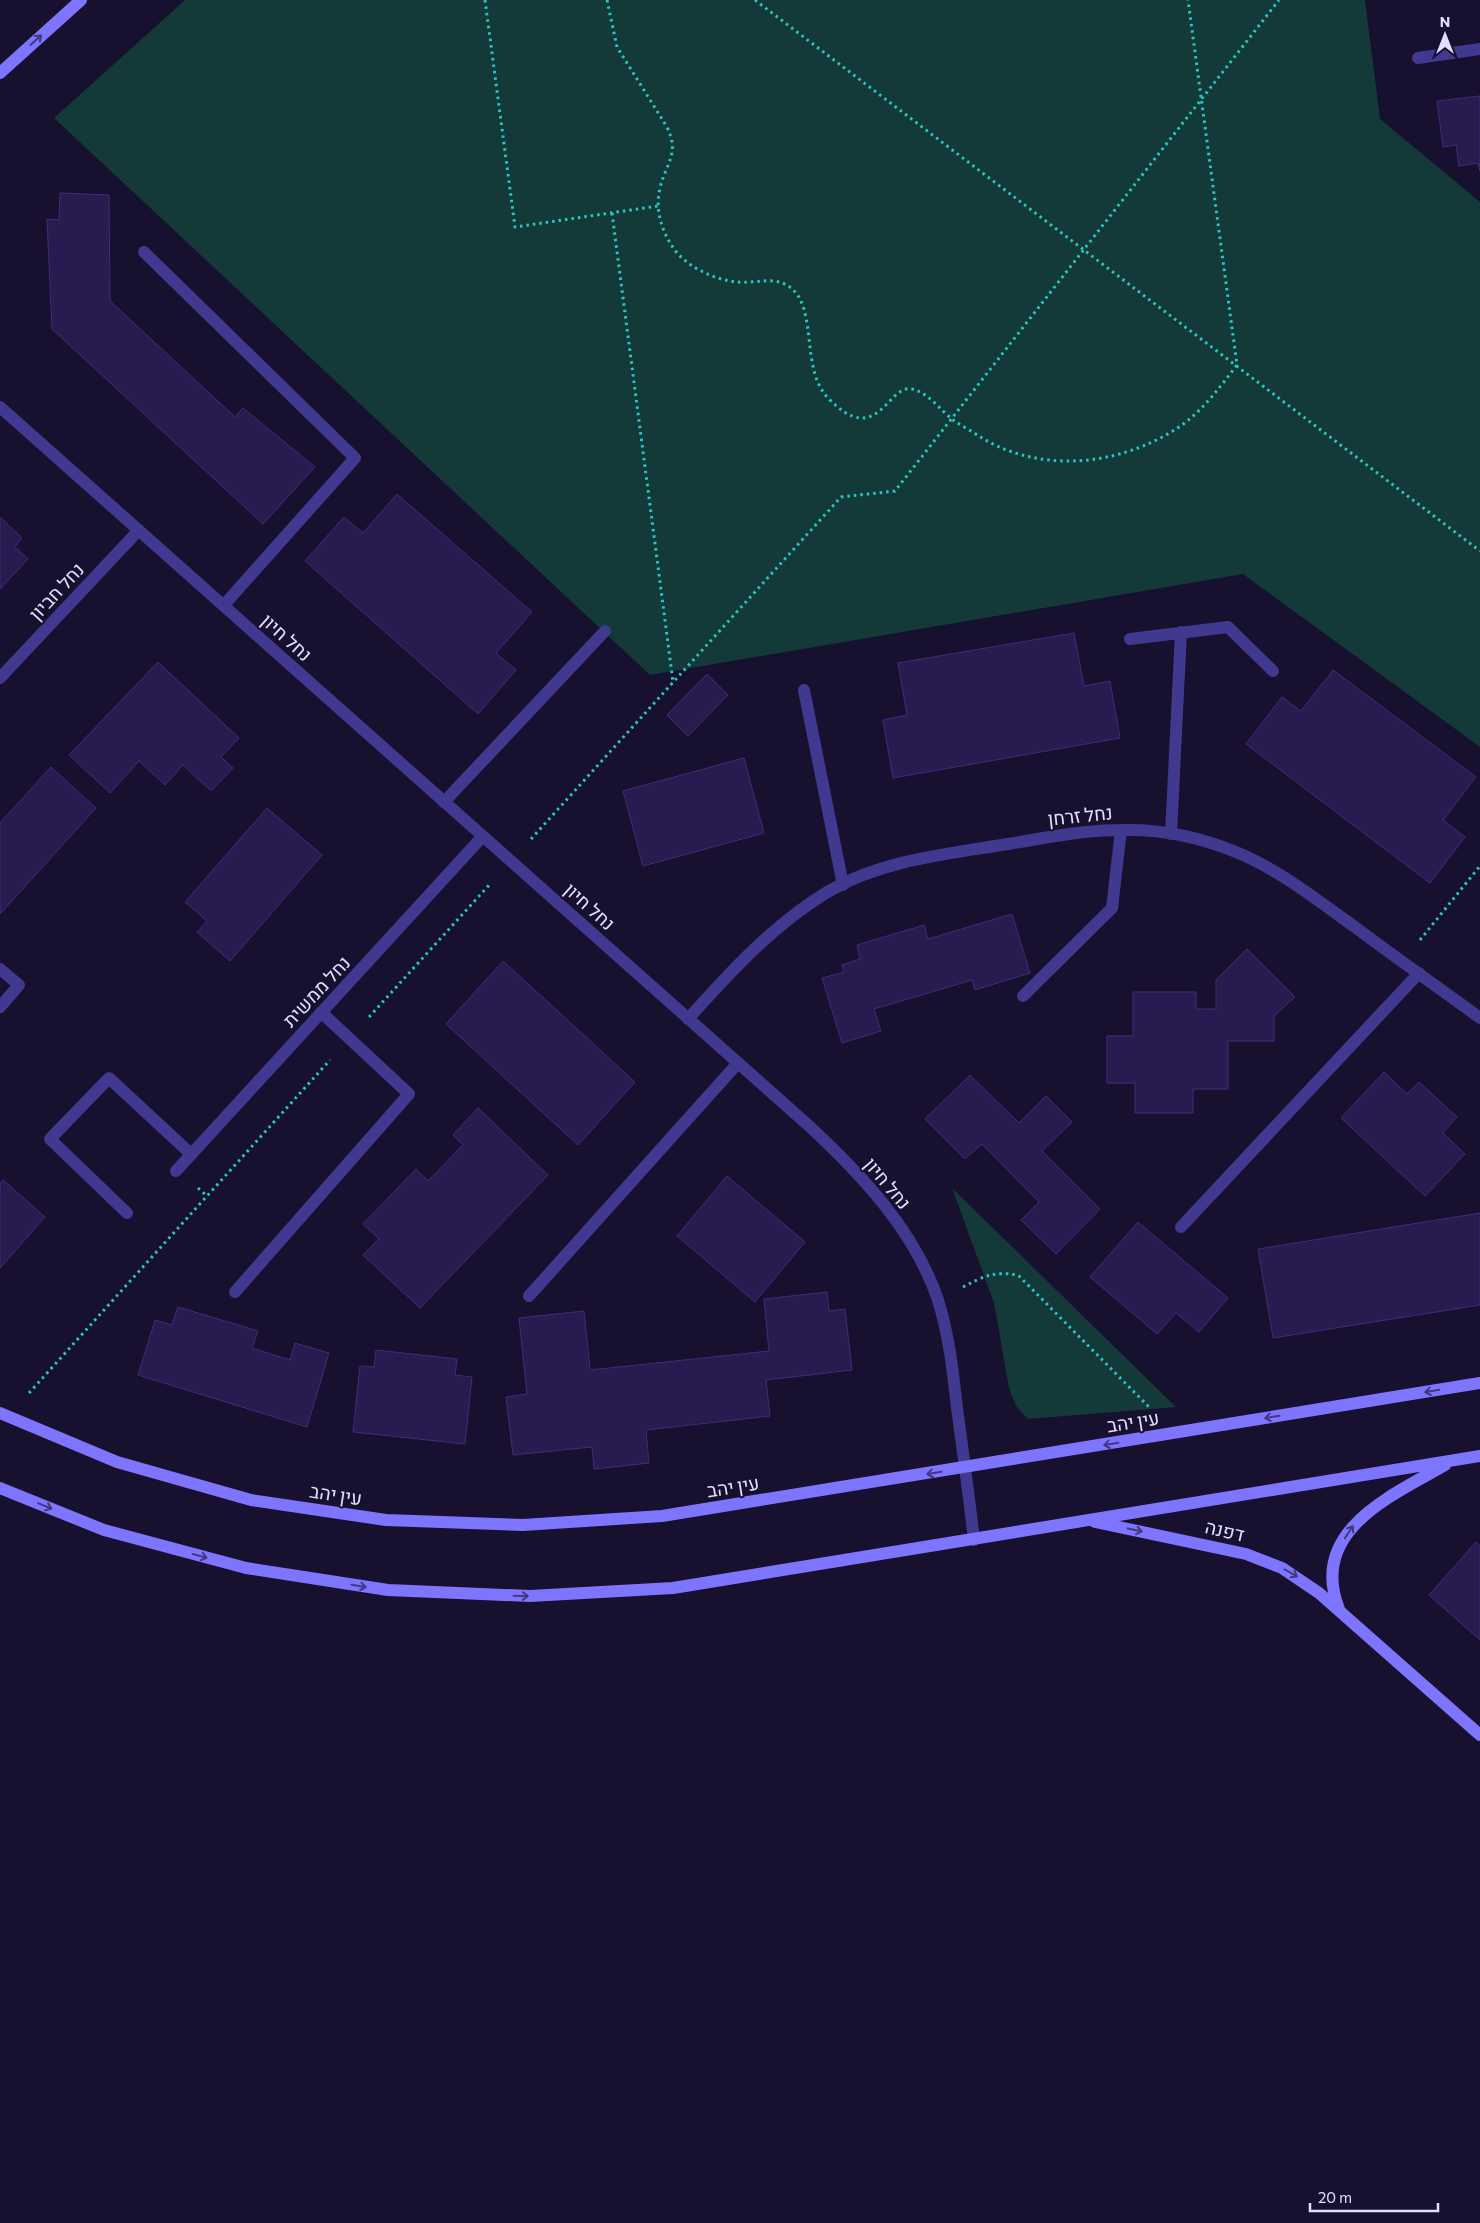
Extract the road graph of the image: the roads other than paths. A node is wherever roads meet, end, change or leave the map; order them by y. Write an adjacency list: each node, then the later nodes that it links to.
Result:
1 (81, 0): 4 (street, one-way to 1)
2 (1480, 49): 3 (street)
3 (1418, 58)
4 (0, 73)
5 (144, 252): 8 (street)
6 (0, 407): 7 (street, נחל חיון)
7 (139, 530): 8 (street, נחל חיון); 13 (street, נחל חביון)
8 (224, 605): 15 (street, נחל חיון)
9 (605, 631): 15 (street)
10 (1181, 632): 11 (street); 12 (street); 17 (street)
11 (1130, 639)
12 (1273, 671)
13 (1, 675)
14 (804, 690): 19 (street)
15 (444, 802): 18 (street, נחל חיון)
16 (1121, 830): 17 (street, נחל זרחן); 19 (street, נחל זרחן); 22 (street)
17 (1171, 834): 21 (street, נחל זרחן)
18 (483, 836): 24 (street, נחל ממשית); 26 (street, נחל חיון)
19 (843, 885): 26 (street, נחל זרחן)
20 (0, 969): 23 (street)
21 (1419, 973): 25 (street, נחל זרחן); 31 (street)
22 (1023, 996)
23 (0, 1007)
24 (321, 1012): 28 (street, נחל ממשית); 32 (street)
25 (1480, 1018)
26 (688, 1019): 27 (street, נחל חיון)
27 (738, 1063): 33 (street); 38 (street, נחל חיון)
28 (191, 1154): 29 (street, נחל ממשית); 30 (street)
29 (176, 1171)
30 (127, 1212)
31 (1181, 1227)
32 (235, 1292)
33 (529, 1296)
34 (1480, 1383): 38 (street, עין יהב, one-way to 38)
35 (4, 1415): 38 (street, עין יהב, one-way to 35)
36 (1480, 1456): 37 (street)
37 (1452, 1461): 40 (street); 42 (street, one-way to 37)
38 (965, 1468): 41 (street, נחל חיון)
39 (0, 1488): 41 (street, one-way to 41)
40 (1087, 1520): 41 (street); 42 (street, דפנה, one-way to 42)
41 (974, 1540)
42 (1340, 1612): 43 (street, דפנה)
43 (1480, 1735)

